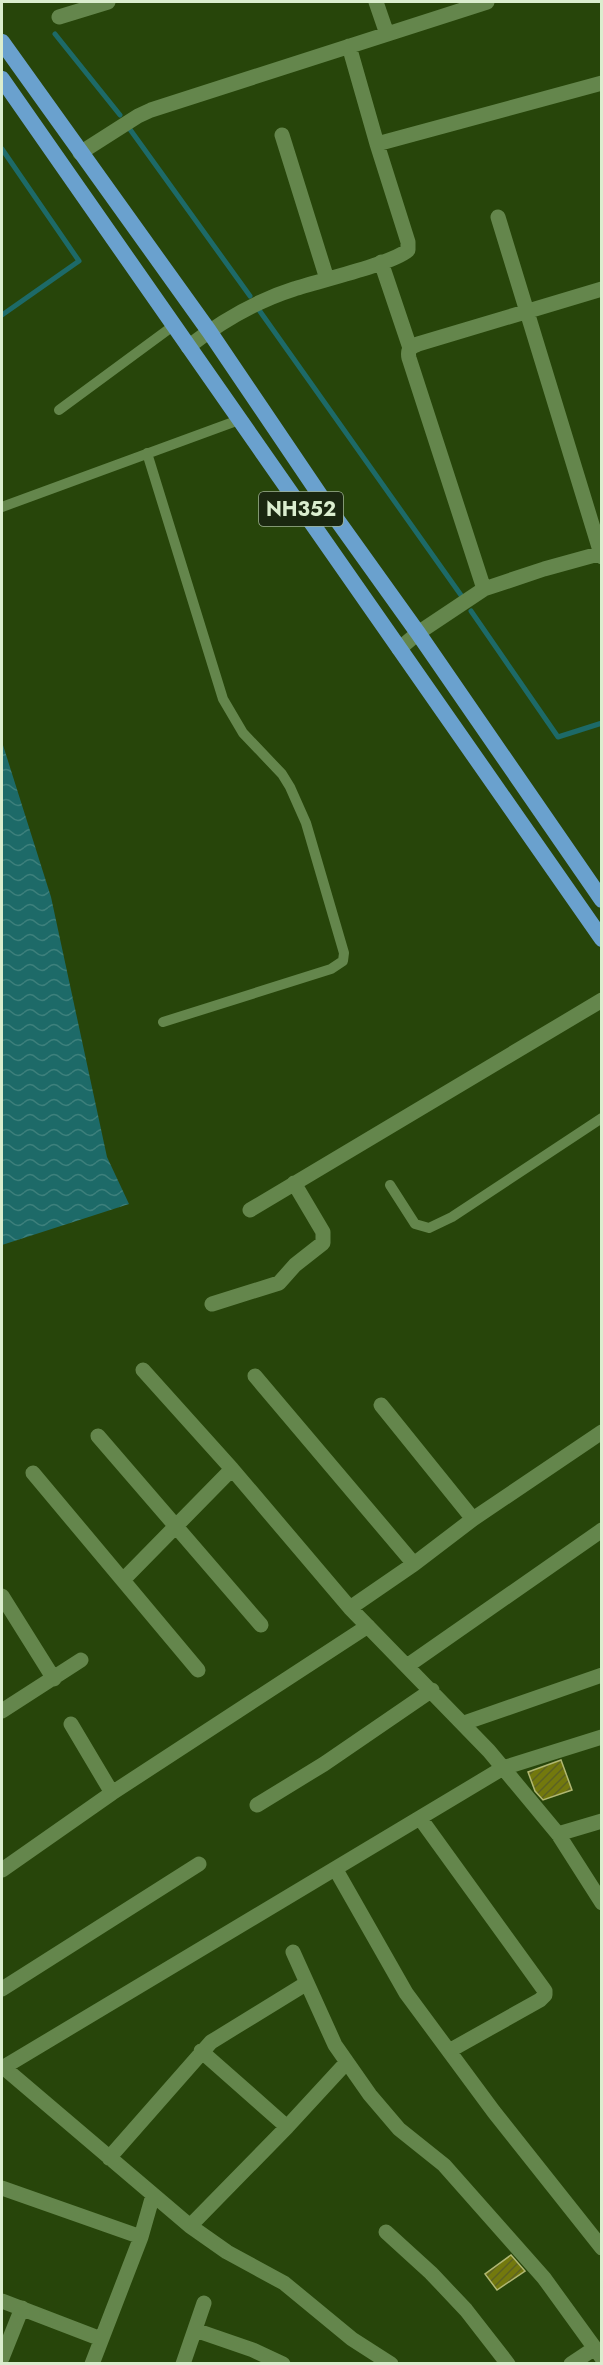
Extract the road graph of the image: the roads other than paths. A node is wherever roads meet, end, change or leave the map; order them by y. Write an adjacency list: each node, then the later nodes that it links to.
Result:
1 (108, 2): 5 (street)
2 (376, 2): 6 (street)
3 (487, 2): 4 (street)
4 (471, 4): 6 (street)
5 (59, 17)
6 (387, 34): 8 (street)
7 (2, 42): 13 (highway, NH352)
8 (349, 46): 12 (street); 13 (street)
9 (2, 79): 19 (highway, NH352)
10 (602, 84): 12 (street)
11 (282, 135): 16 (street)
12 (377, 144): 15 (street)
13 (80, 153): 20 (highway, NH352)
14 (498, 217): 18 (street)
15 (381, 262): 16 (street); 22 (street)
16 (327, 279): 20 (street)
17 (602, 289): 18 (street)
18 (528, 313): 22 (street); 27 (street)
19 (173, 326): 21 (highway, NH352); 23 (lane)
20 (208, 331): 21 (street); 29 (highway, NH352)
21 (188, 347): 24 (highway, NH352)
22 (410, 348): 28 (street)
23 (59, 410)
24 (239, 420): 25 (lane); 30 (highway, NH352)
25 (147, 453): 26 (lane); 34 (lane)
26 (2, 507)
27 (601, 554): 28 (street)
28 (484, 589): 29 (street)
29 (418, 633): 30 (street); 31 (highway, NH352)
30 (399, 649): 32 (highway, NH352)
31 (602, 900)
32 (602, 939)
33 (602, 1000): 36 (street)
34 (163, 1022)
35 (602, 1118): 37 (lane)
36 (294, 1183): 38 (street); 39 (street)
37 (390, 1185)
38 (250, 1210)
39 (212, 1304)
40 (143, 1370): 45 (street)
41 (255, 1376): 50 (street)
42 (381, 1405): 47 (street)
43 (602, 1432): 47 (street)
44 (98, 1436): 48 (street)
45 (232, 1469): 48 (street); 53 (street)
46 (33, 1473): 51 (street)
47 (474, 1518): 50 (street)
48 (175, 1528): 51 (street); 54 (street)
49 (602, 1530): 57 (street)
50 (414, 1564): 53 (street)
51 (123, 1580): 58 (street)
52 (2, 1596): 60 (street)
53 (350, 1608): 55 (street)
54 (261, 1625)
55 (368, 1626): 57 (street); 67 (street)
56 (81, 1660): 60 (street)
57 (407, 1666): 61 (street)
58 (198, 1670)
59 (602, 1675): 63 (street)
60 (54, 1679): 62 (street)
61 (432, 1690): 63 (street); 68 (street)
62 (2, 1711)
63 (464, 1723): 66 (street)
64 (71, 1724): 67 (street)
65 (602, 1737): 66 (street)
66 (503, 1768): 69 (street); 71 (street)
67 (112, 1793): 73 (street)
68 (257, 1805)
69 (420, 1818): 74 (street); 80 (street)
70 (602, 1821): 71 (street)
71 (558, 1834): 75 (street)
72 (199, 1864): 78 (street)
73 (2, 1870)
74 (336, 1870): 80 (street); 82 (street)
75 (602, 1903)
76 (293, 1952): 77 (street)
77 (307, 1983): 79 (street); 81 (street)
78 (2, 1989)
79 (201, 2051): 83 (street); 84 (street)
80 (449, 2051): 90 (street)
81 (346, 2063): 83 (street); 96 (street)
82 (3, 2066): 84 (street)
83 (287, 2127): 87 (street)
84 (109, 2158): 86 (street)
85 (2, 2188): 89 (street)
86 (153, 2195): 87 (street); 89 (street)
87 (190, 2226): 102 (street)
88 (386, 2232): 103 (street)
89 (141, 2237): 95 (street)
90 (602, 2248)
91 (2, 2301): 93 (street)
92 (204, 2303): 94 (street)
93 (22, 2308): 95 (street); 98 (street)
94 (195, 2330): 97 (street); 100 (street)
95 (101, 2339): 99 (street)
96 (598, 2353): 104 (street)
97 (251, 2357): 101 (street)
98 (2, 2358)
99 (92, 2364)
100 (183, 2364)
101 (283, 2364)
102 (391, 2364)
103 (508, 2364)
104 (571, 2364)

